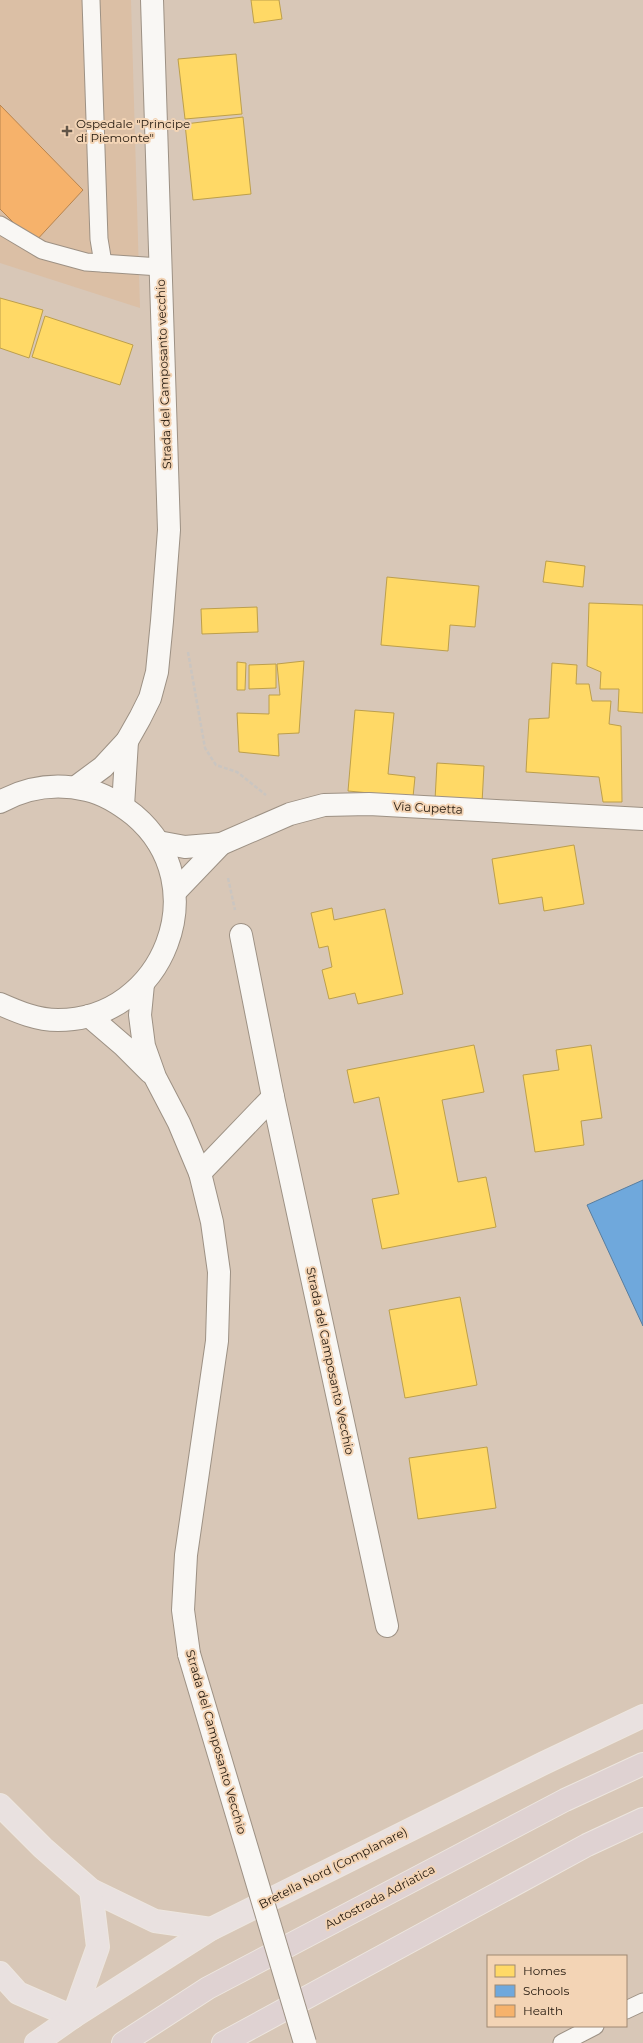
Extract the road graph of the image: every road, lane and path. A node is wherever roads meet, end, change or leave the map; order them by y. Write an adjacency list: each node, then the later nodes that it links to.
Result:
1 (91, 0): 4 (lane)
2 (152, 0): 5 (street, Strada del Camposanto vecchio)
3 (0, 225): 4 (lane)
4 (103, 263): 5 (lane)
5 (160, 267): 6 (street, Strada del Camposanto vecchio)
6 (162, 621): 7 (street, Strada del Camposanto vecchio); 11 (path)
7 (127, 741): 8 (street, Strada del Camposanto vecchio); 10 (street, Strada del Camposanto vecchio)
8 (76, 787): 9 (street); 10 (street)
9 (0, 802)
10 (123, 806): 13 (street)
11 (290, 814): 12 (street, Via Cupetta); 14 (street, Via Cupetta)
12 (643, 819)
13 (158, 842): 14 (street, Via Cupetta); 15 (street)
14 (221, 844): 15 (street, Via Cupetta); 16 (path)
15 (175, 892): 17 (street)
16 (241, 935): 21 (street, Strada del Camposanto Vecchio)
17 (143, 984): 19 (street); 20 (street, Strada del Camposanto Vecchio)
18 (0, 1004): 19 (street)
19 (89, 1016): 20 (street, Strada del Camposanto Vecchio)
20 (155, 1077): 22 (street, Strada del Camposanto Vecchio)
21 (273, 1097): 22 (street); 23 (street, Strada del Camposanto Vecchio)
22 (200, 1172): 38 (street, Strada del Camposanto Vecchio, bridge)
23 (388, 1626)
24 (643, 1716): 29 (main road, Bretella Nord (Complanare))
25 (643, 1764): 36 (highway, Autostrada Adriatica)
26 (0, 1805): 28 (main road)
27 (643, 1819): 37 (highway)
28 (91, 1890): 29 (main road); 33 (main road)
29 (211, 1929): 33 (main road, Bretella Nord (Complanare))
30 (0, 1973): 33 (main road)
31 (643, 2002): 32 (lane)
32 (627, 2010)
33 (73, 2017): 35 (main road, Bretella Nord (Complanare))
34 (593, 2027): 39 (lane)
35 (36, 2043)
36 (123, 2043)
37 (223, 2043)
38 (305, 2043)
39 (562, 2043)

